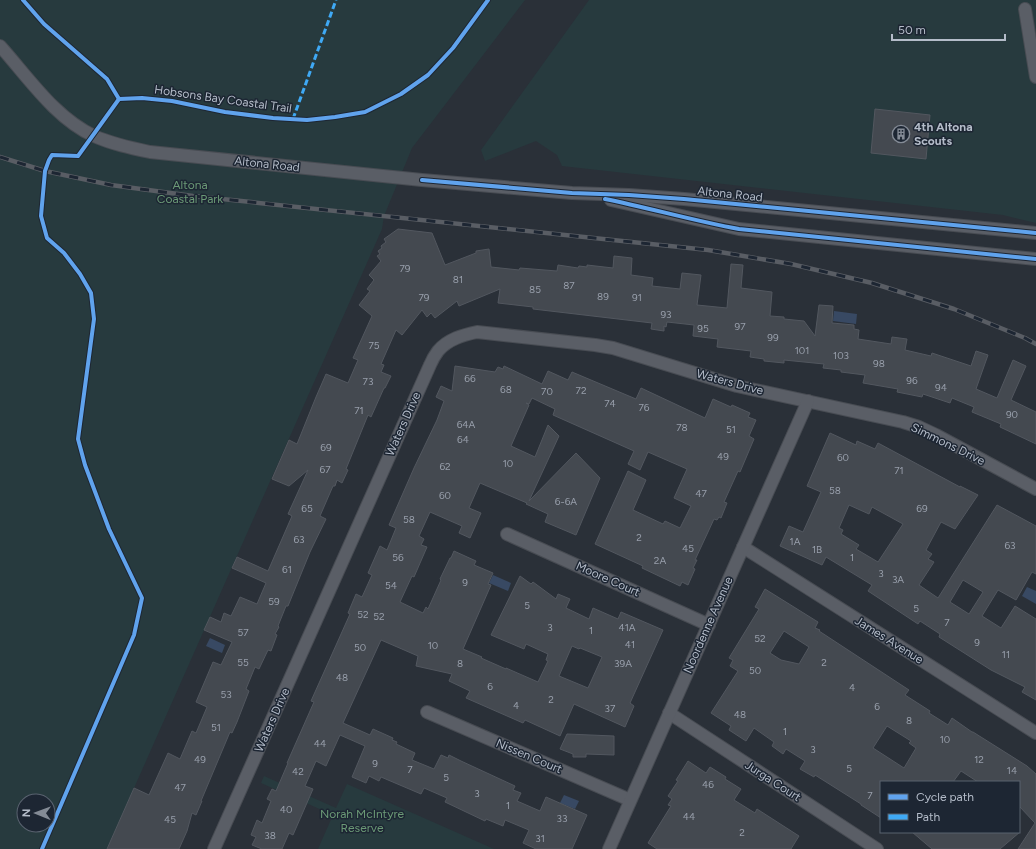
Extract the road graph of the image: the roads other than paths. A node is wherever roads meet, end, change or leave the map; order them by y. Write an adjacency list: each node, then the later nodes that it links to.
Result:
1 (1025, 8): 3 (street)
2 (0, 46): 4 (street, Altona Road)
3 (1036, 77)
4 (572, 193): 5 (street, Altona Road); 6 (street, Altona Road)
5 (1036, 233)
6 (1036, 259)
7 (808, 401): 8 (street, Simmons Drive); 10 (street, Noordenne Avenue); 16 (street, Waters Drive)
8 (1036, 489)
9 (507, 534): 11 (street, Moore Court)
10 (743, 548): 11 (street, Noordenne Avenue); 14 (street, James Avenue)
11 (709, 625): 13 (street, Noordenne Avenue)
12 (428, 712): 15 (street, Nissen Court)
13 (669, 713): 15 (street, Noordenne Avenue); 18 (street, Jurga Court)
14 (1036, 733)
15 (630, 800): 17 (street, Noordenne Avenue)
16 (214, 849)
17 (608, 849)
18 (877, 849)

